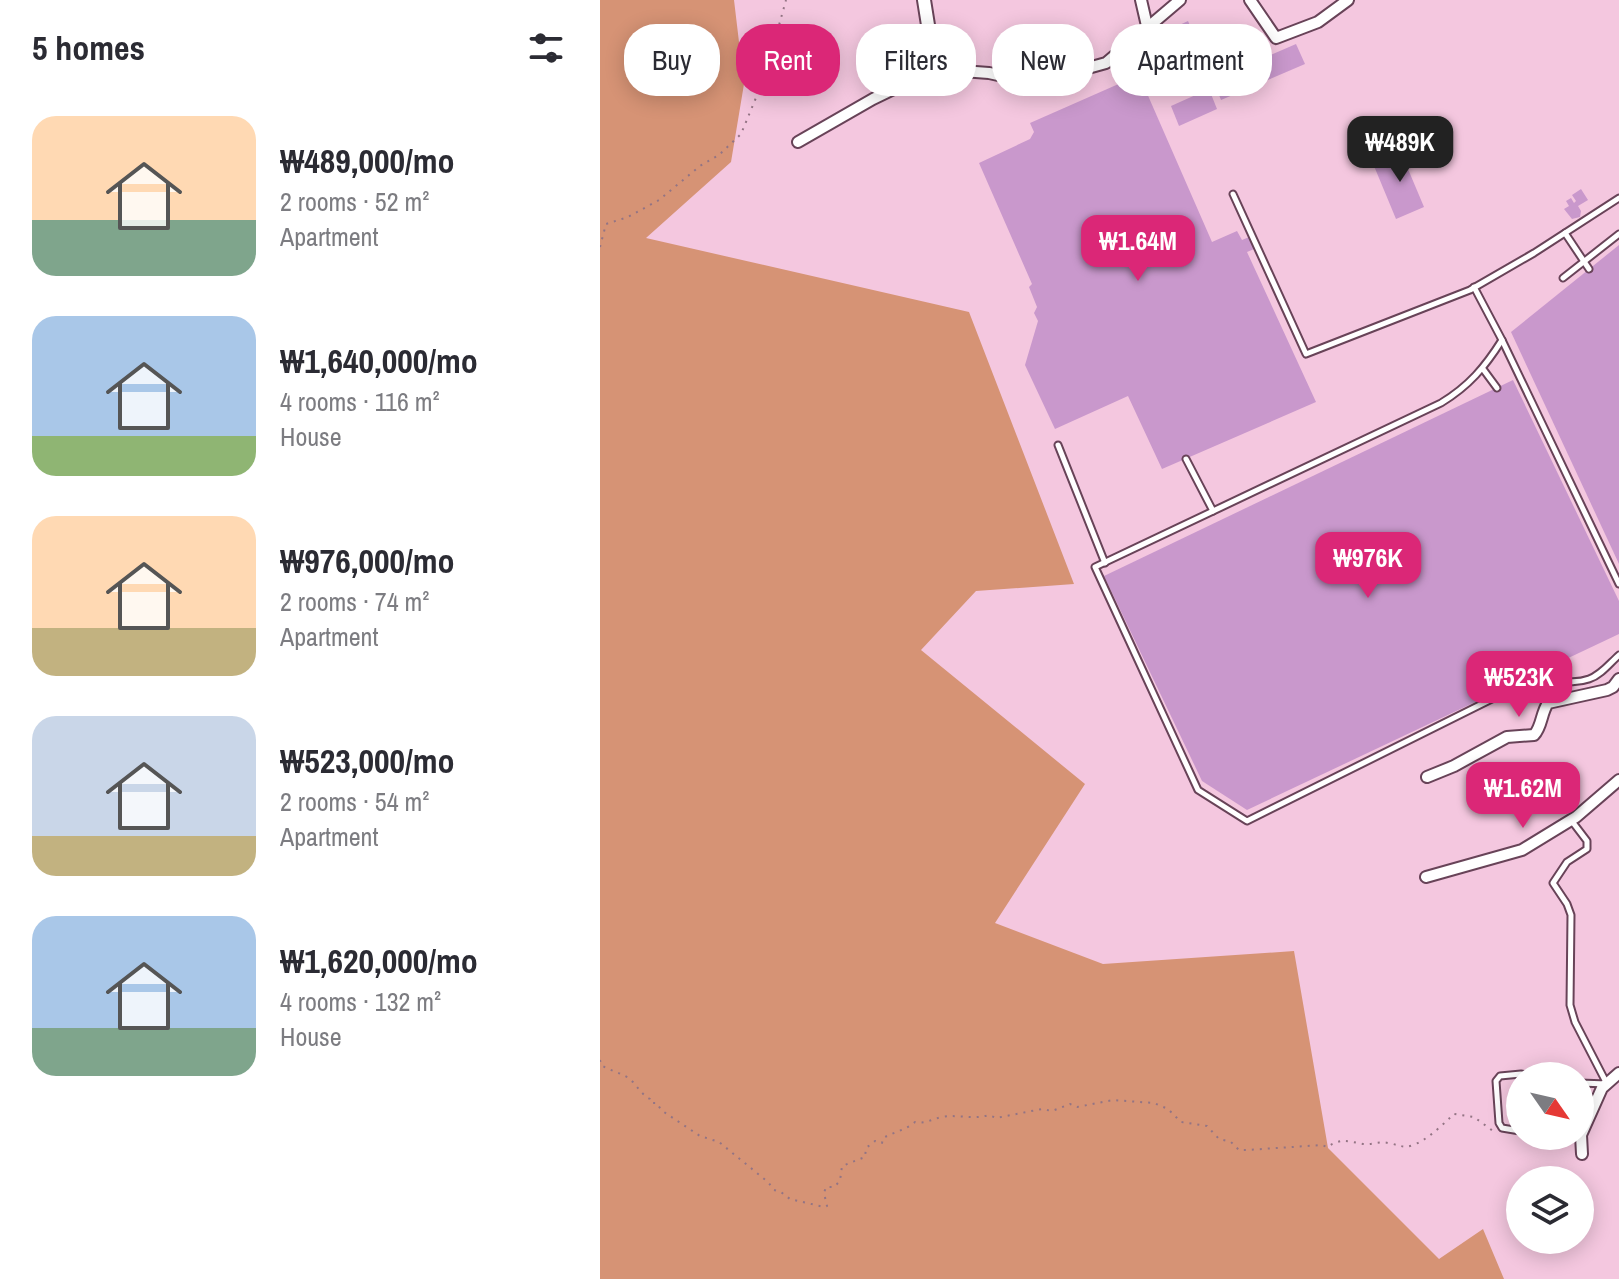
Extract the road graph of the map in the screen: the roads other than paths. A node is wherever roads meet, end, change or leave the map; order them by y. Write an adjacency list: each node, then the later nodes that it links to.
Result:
1 (924, 0): 6 (street)
2 (1141, 0): 7 (street)
3 (1180, 0): 8 (street)
4 (1250, 0): 5 (street)
5 (1348, 0)
6 (928, 24)
7 (1147, 24)
8 (1150, 24)
9 (1110, 61): 10 (street)
10 (976, 72)
11 (879, 96): 12 (street)
12 (798, 142)
13 (1233, 194): 20 (lane)
14 (1619, 198): 15 (lane)
15 (1565, 233): 17 (lane); 20 (lane)
16 (1619, 234): 17 (lane)
17 (1584, 262): 18 (lane); 19 (lane)
18 (1589, 269)
19 (1563, 278)
20 (1474, 287): 21 (lane)
21 (1502, 340): 22 (lane); 28 (lane)
22 (1483, 369): 23 (lane); 26 (lane)
23 (1497, 388)
24 (1058, 445): 27 (lane)
25 (1186, 459): 26 (lane)
26 (1213, 511): 27 (lane)
27 (1105, 563): 29 (lane)
28 (1619, 584)
29 (1619, 655)
30 (1619, 679): 31 (street)
31 (1427, 777)
32 (1619, 780): 33 (street)
33 (1571, 820): 34 (street); 38 (lane)
34 (1426, 877)
35 (1619, 1073): 38 (street)
36 (1506, 1075): 40 (lane)
37 (1594, 1084): 38 (lane)
38 (1607, 1084): 39 (street)
39 (1594, 1105)
40 (1506, 1128)
41 (1582, 1150): 42 (street)
42 (1582, 1154)

